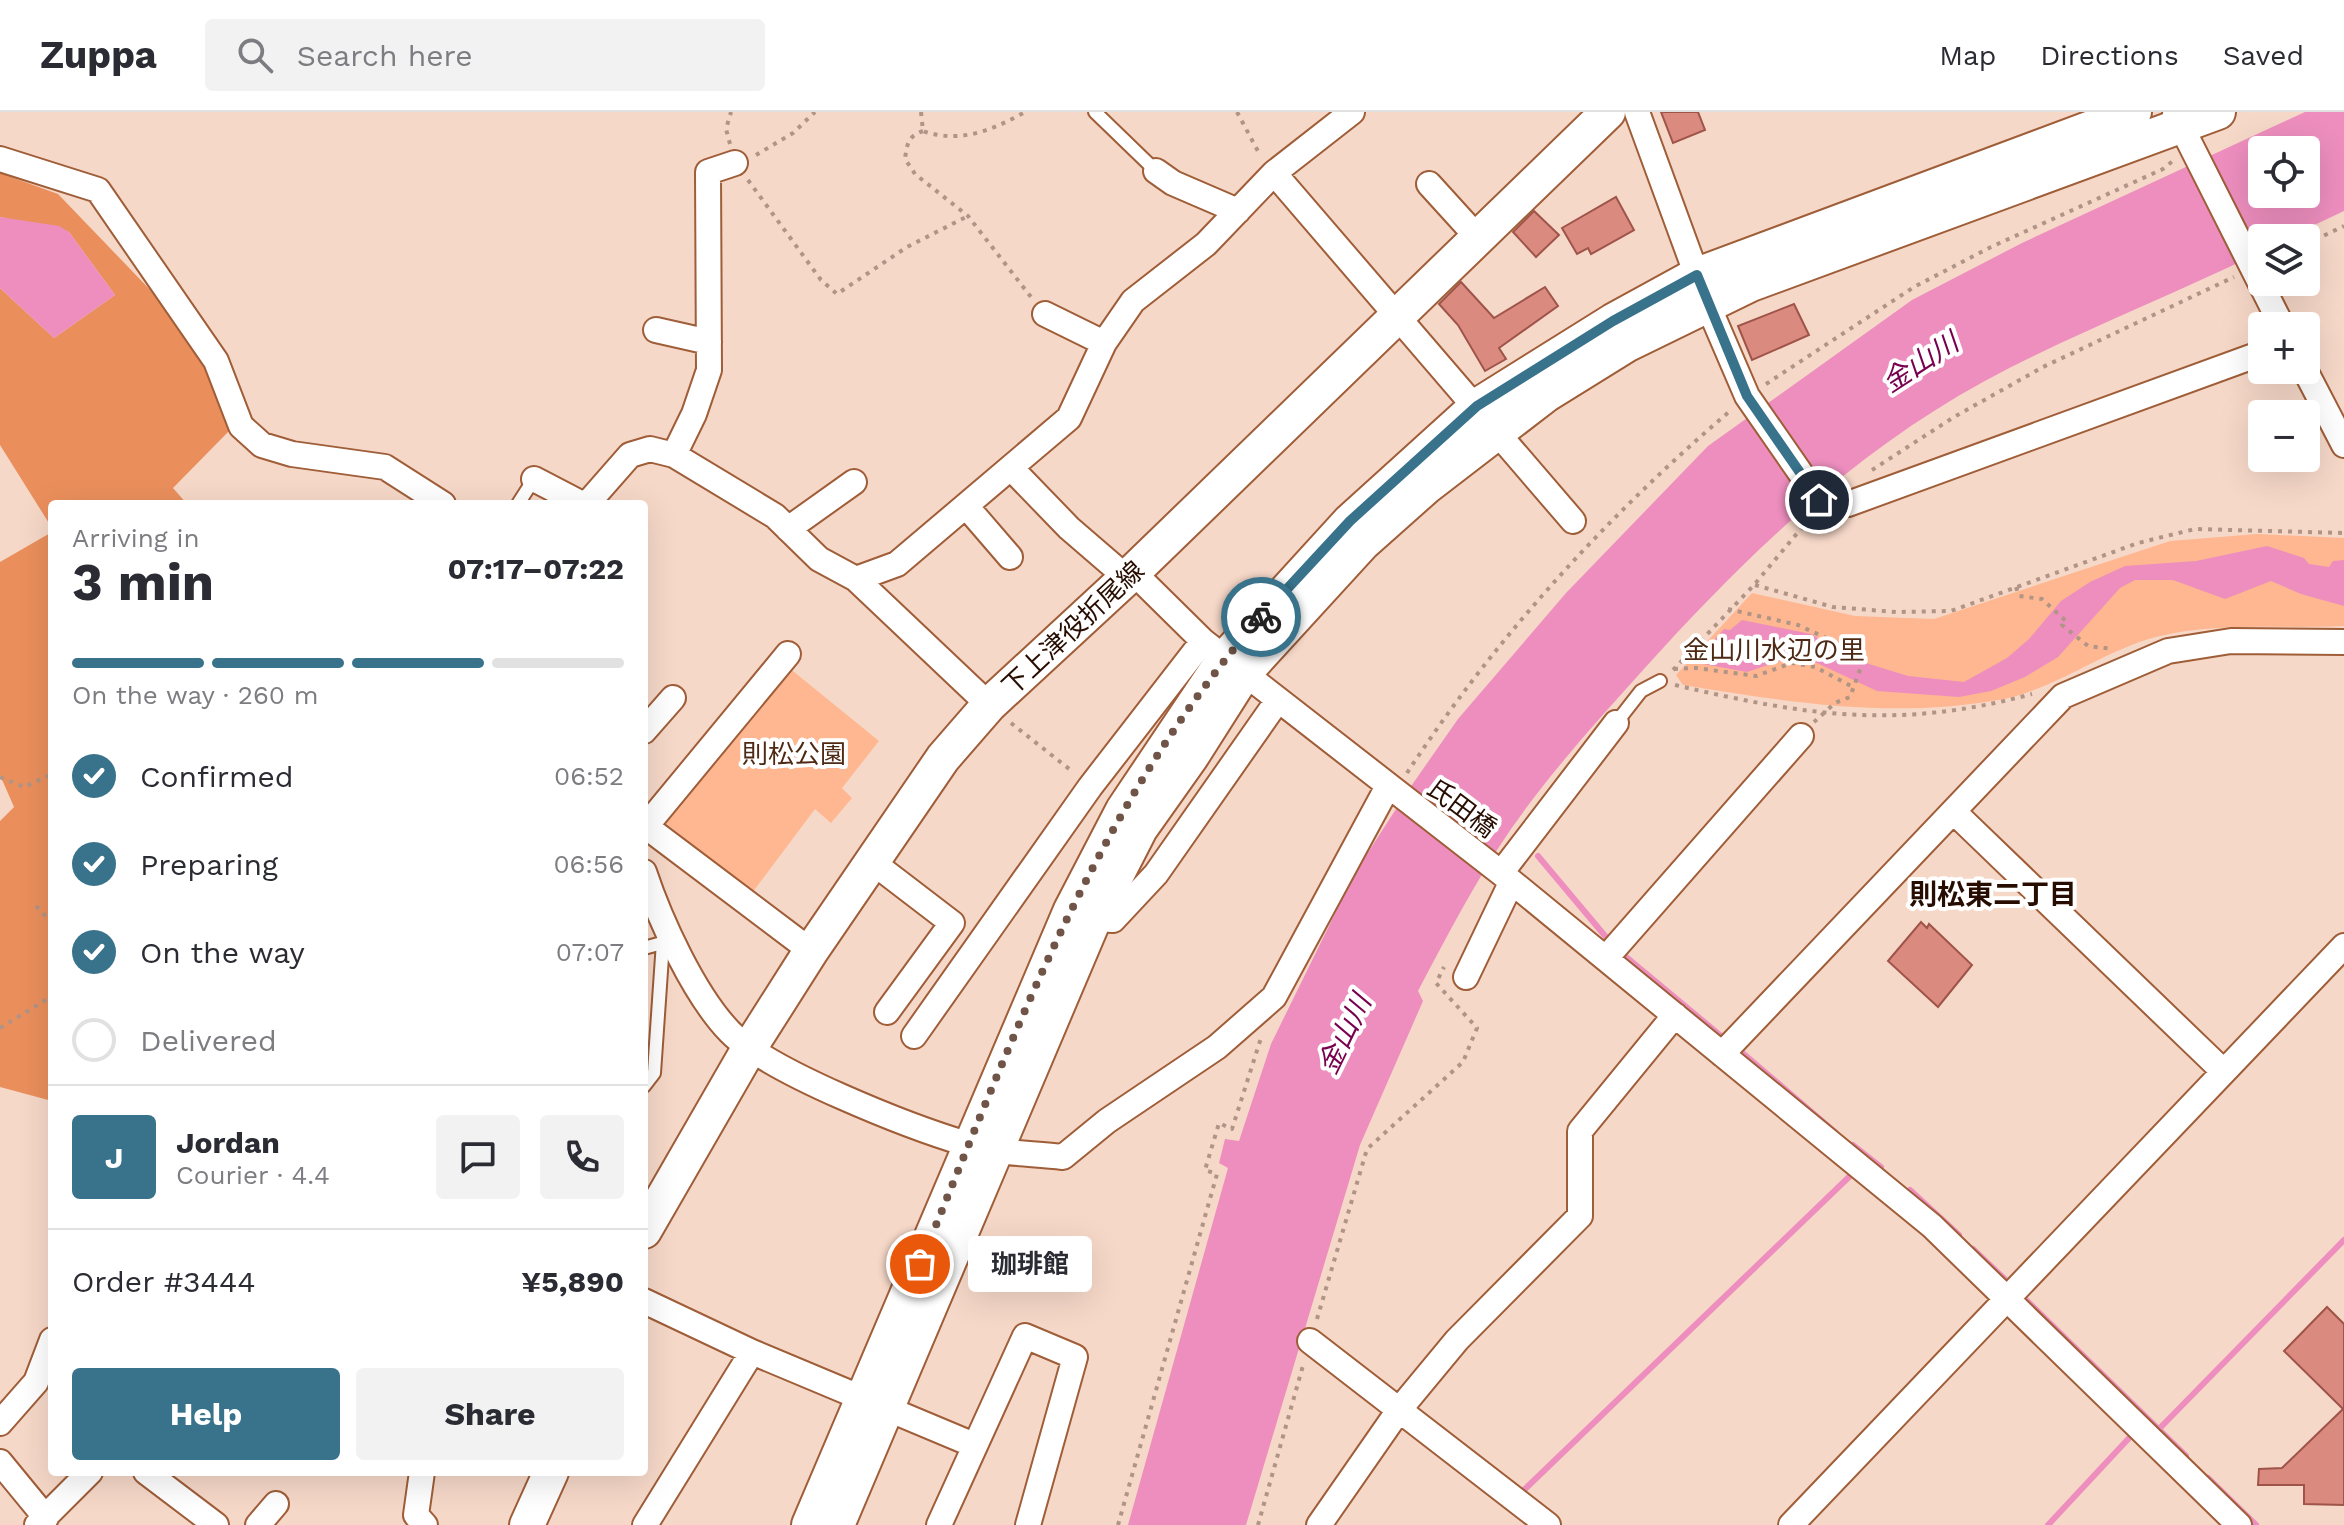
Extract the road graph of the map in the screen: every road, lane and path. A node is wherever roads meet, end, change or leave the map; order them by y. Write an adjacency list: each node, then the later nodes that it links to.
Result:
1 (731, 112): 16 (path)
2 (815, 112): 16 (path)
3 (921, 112): 13 (path)
4 (1025, 112): 13 (path)
5 (1095, 112): 17 (lane)
6 (1237, 112): 14 (path)
7 (1352, 112): 18 (street)
8 (1608, 112): 24 (street, 下上津役折尾線)
9 (1637, 112): 25 (street)
10 (2134, 112): 25 (street)
11 (2218, 112): 12 (street)
12 (2178, 119): 25 (street); 26 (street)
13 (923, 131): 21 (path)
14 (1252, 145)
15 (0, 159): 40 (street)
16 (735, 163): 21 (path); 30 (street)
17 (1156, 171): 20 (street)
18 (1274, 173): 20 (street); 28 (street)
19 (1429, 184): 24 (street)
20 (1238, 211): 31 (street)
21 (968, 216): 27 (path)
22 (2344, 226): 23 (path)
23 (2320, 237)
24 (1479, 239): 28 (street, 下上津役折尾線)
25 (1702, 289): 32 (street); 34 (street)
26 (2275, 312)
27 (1045, 314): 31 (street)
28 (1397, 318): 34 (street); 49 (street, 下上津役折尾線)
29 (656, 330): 30 (street)
30 (709, 342): 36 (street)
31 (1104, 343): 37 (street)
32 (2248, 358)
33 (2312, 384): 35 (street)
34 (1487, 418): 45 (street); 56 (street)
35 (2344, 445)
36 (674, 455): 43 (street); 46 (street)
37 (1011, 468): 44 (street); 49 (street, 氏田橋)
38 (534, 479): 41 (lane); 42 (street)
39 (854, 482): 46 (street)
40 (437, 500)
41 (521, 500)
42 (577, 500)
43 (589, 500)
44 (966, 506): 48 (street); 50 (street)
45 (1573, 521)
46 (788, 529): 50 (street)
47 (2344, 533): 52 (path)
48 (1010, 557)
49 (1130, 575): 56 (street, 氏田橋); 63 (street, 下上津役折尾線)
50 (856, 579): 63 (street)
51 (1754, 585): 52 (path)
52 (2016, 587): 57 (path)
53 (1728, 609): 60 (path)
54 (2344, 642): 71 (street)
55 (788, 654): 72 (street)
56 (1224, 657): 62 (street, 氏田橋); 70 (street); 73 (street); 80 (street)
57 (2117, 659)
58 (1673, 669): 60 (path)
59 (1660, 681): 60 (path); 64 (lane)
60 (1855, 688)
61 (673, 698): 65 (street)
62 (1278, 700): 69 (street, 氏田橋); 80 (street)
63 (995, 710): 70 (path); 75 (street, 下上津役折尾線)
64 (1616, 723): 76 (street)
65 (648, 726)
66 (1801, 736): 86 (street)
67 (48, 776): 68 (path)
68 (0, 777)
69 (1391, 790): 76 (street, 氏田橋); 88 (street)
70 (1084, 795): 73 (street); 93 (street)
71 (1955, 813): 95 (street); 96 (street)
72 (648, 821)
73 (1115, 824): 100 (street)
74 (648, 827): 84 (street)
75 (871, 861): 84 (street, 下上津役折尾線); 90 (street)
76 (1502, 875): 86 (street, 氏田橋); 87 (street)
77 (648, 885): 81 (street)
78 (36, 906): 79 (path)
79 (48, 919)
80 (1094, 919): 100 (street)
81 (668, 941): 83 (lane); 94 (street); 97 (lane)
82 (2344, 946): 96 (street)
83 (648, 947)
84 (811, 951): 94 (street, 下上津役折尾線)
85 (1448, 958): 104 (path)
86 (1606, 958): 91 (street, 氏田橋)
87 (1466, 977)
88 (1274, 997): 100 (street); 127 (path)
89 (48, 998): 92 (path)
90 (887, 1012)
91 (1675, 1015): 95 (street, 氏田橋); 108 (street)
92 (0, 1028)
93 (914, 1036)
94 (750, 1047): 100 (street); 101 (street, 下上津役折尾線)
95 (1722, 1054): 102 (street, 氏田橋)
96 (2223, 1071): 102 (street)
97 (654, 1073): 98 (lane); 99 (lane)
98 (648, 1081)
99 (648, 1087)
100 (983, 1147): 107 (street)
101 (648, 1224)
102 (2006, 1298): 131 (street); 132 (street, 氏田橋)
103 (648, 1303): 106 (street)
104 (1310, 1341): 108 (street); 128 (path)
105 (48, 1350): 109 (street)
106 (752, 1352): 107 (street); 122 (street)
107 (876, 1404): 110 (street); 123 (street); 124 (street)
108 (1399, 1410): 129 (street); 130 (street)
109 (0, 1423)
110 (974, 1445): 125 (street); 126 (street)
111 (0, 1462): 117 (street)
112 (86, 1476): 117 (street)
113 (151, 1476): 118 (street)
114 (421, 1476): 120 (street)
115 (549, 1476): 121 (street)
116 (276, 1504): 119 (street)
117 (41, 1521)
118 (216, 1525)
119 (258, 1525)
120 (425, 1525)
121 (527, 1525)
122 (645, 1525)
123 (809, 1525)
124 (837, 1525)
125 (939, 1525)
126 (1028, 1525)
127 (1118, 1525)
128 (1258, 1525)
129 (1319, 1525)
130 (1548, 1525)
131 (1791, 1525)
132 (2239, 1525)

